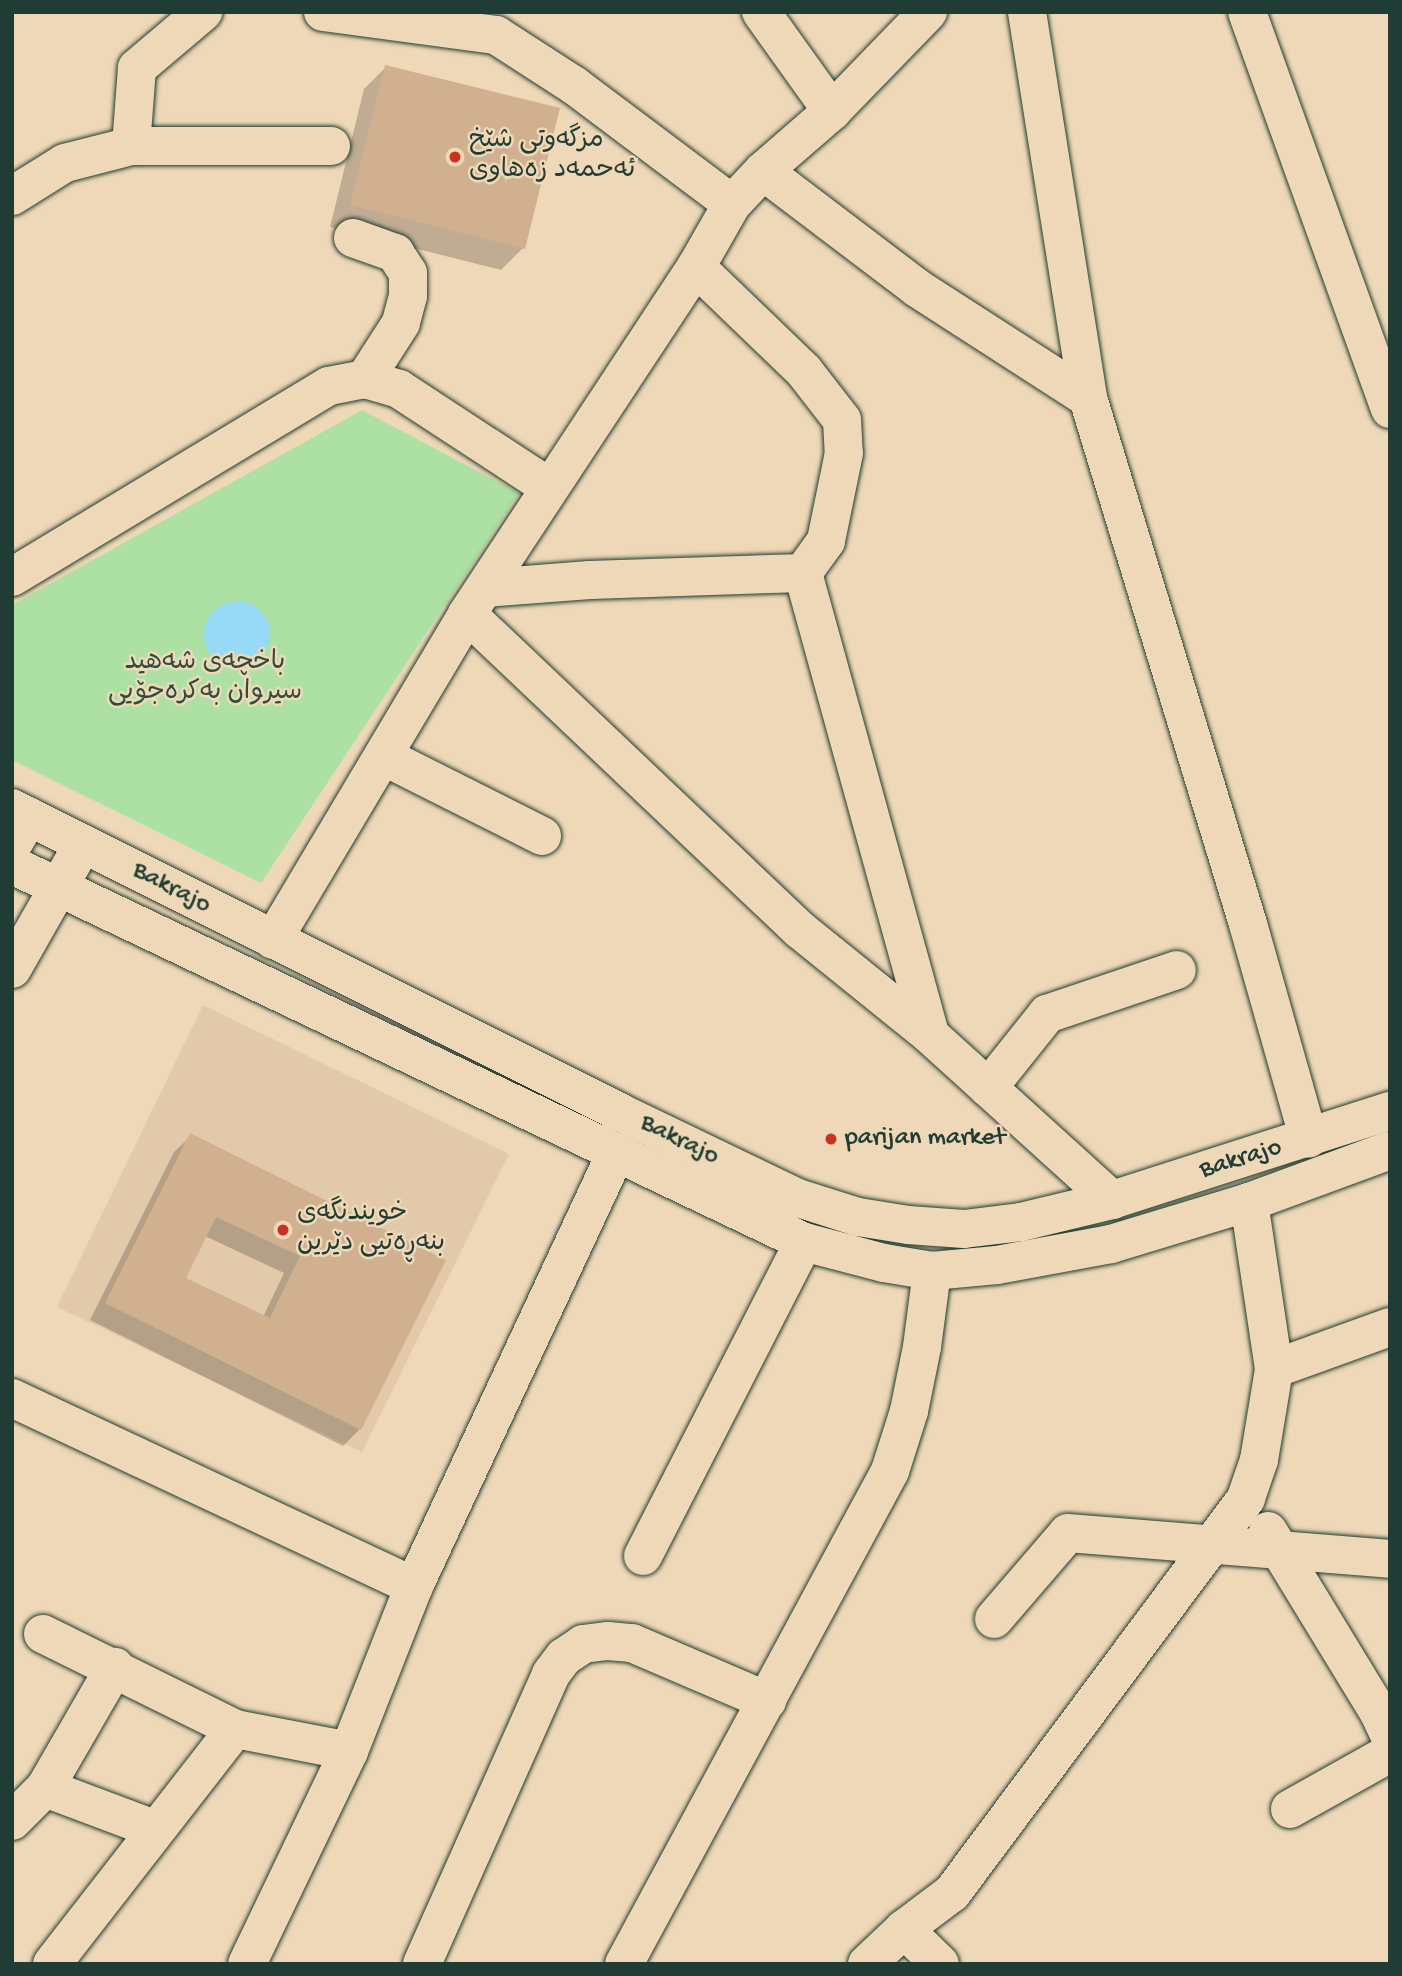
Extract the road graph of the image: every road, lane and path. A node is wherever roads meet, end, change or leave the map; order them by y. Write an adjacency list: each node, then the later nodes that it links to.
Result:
1 (203, 12): 9 (street)
2 (323, 12): 7 (street)
3 (761, 12): 8 (street)
4 (928, 12): 8 (street)
5 (1027, 12): 17 (street)
6 (1247, 12): 18 (street)
7 (503, 23): 13 (street)
8 (832, 111): 11 (street)
9 (131, 146): 10 (street); 12 (street)
10 (331, 146)
11 (763, 171): 13 (street); 17 (street)
12 (12, 196)
13 (732, 204): 15 (street)
14 (352, 237): 16 (street)
15 (696, 267): 19 (street); 20 (street)
16 (365, 379): 19 (street); 21 (street)
17 (1088, 398): 35 (street)
18 (1390, 409)
19 (549, 487): 22 (street)
20 (803, 573): 22 (street); 32 (street)
21 (12, 577)
22 (477, 601): 23 (street); 32 (street)
23 (383, 756): 25 (street); 29 (street)
24 (18, 824): 26 (street, Bakrajo)
25 (542, 836)
26 (83, 844): 28 (street); 29 (street, Bakrajo)
27 (12, 865): 28 (street, Bakrajo)
28 (58, 887): 30 (street); 37 (street, Bakrajo)
29 (273, 940): 38 (street, Bakrajo)
30 (13, 964)
31 (1177, 970): 33 (street)
32 (930, 1035): 33 (street)
33 (988, 1088): 38 (street)
34 (1390, 1111): 35 (street, Bakrajo)
35 (1309, 1139): 38 (street, Bakrajo)
36 (1390, 1150): 39 (street, Bakrajo)
37 (616, 1152): 40 (street, Bakrajo); 50 (street)
38 (1112, 1200)
39 (1250, 1202): 41 (street, Bakrajo); 43 (street)
40 (804, 1242): 41 (street, Bakrajo); 48 (street)
41 (932, 1271): 54 (street)
42 (1390, 1327): 43 (street)
43 (1274, 1369): 45 (street)
44 (12, 1398): 50 (street)
45 (1246, 1498): 46 (street); 47 (street)
46 (1215, 1544): 47 (street); 51 (street); 63 (street)
47 (1279, 1548): 49 (street); 56 (street)
48 (643, 1556)
49 (1390, 1559)
50 (414, 1586): 57 (street)
51 (995, 1619)
52 (43, 1634): 53 (street)
53 (115, 1667): 55 (street); 59 (street)
54 (767, 1701): 66 (street); 67 (street)
55 (234, 1729): 57 (street); 62 (street)
56 (1390, 1737)
57 (349, 1751): 65 (street)
58 (1390, 1753): 60 (street)
59 (46, 1788): 61 (street); 62 (street)
60 (1290, 1809)
61 (12, 1821)
62 (154, 1829): 64 (street)
63 (904, 1929): 68 (street); 69 (street)
64 (52, 1964)
65 (247, 1964)
66 (422, 1964)
67 (624, 1964)
68 (867, 1964)
69 (940, 1964)

